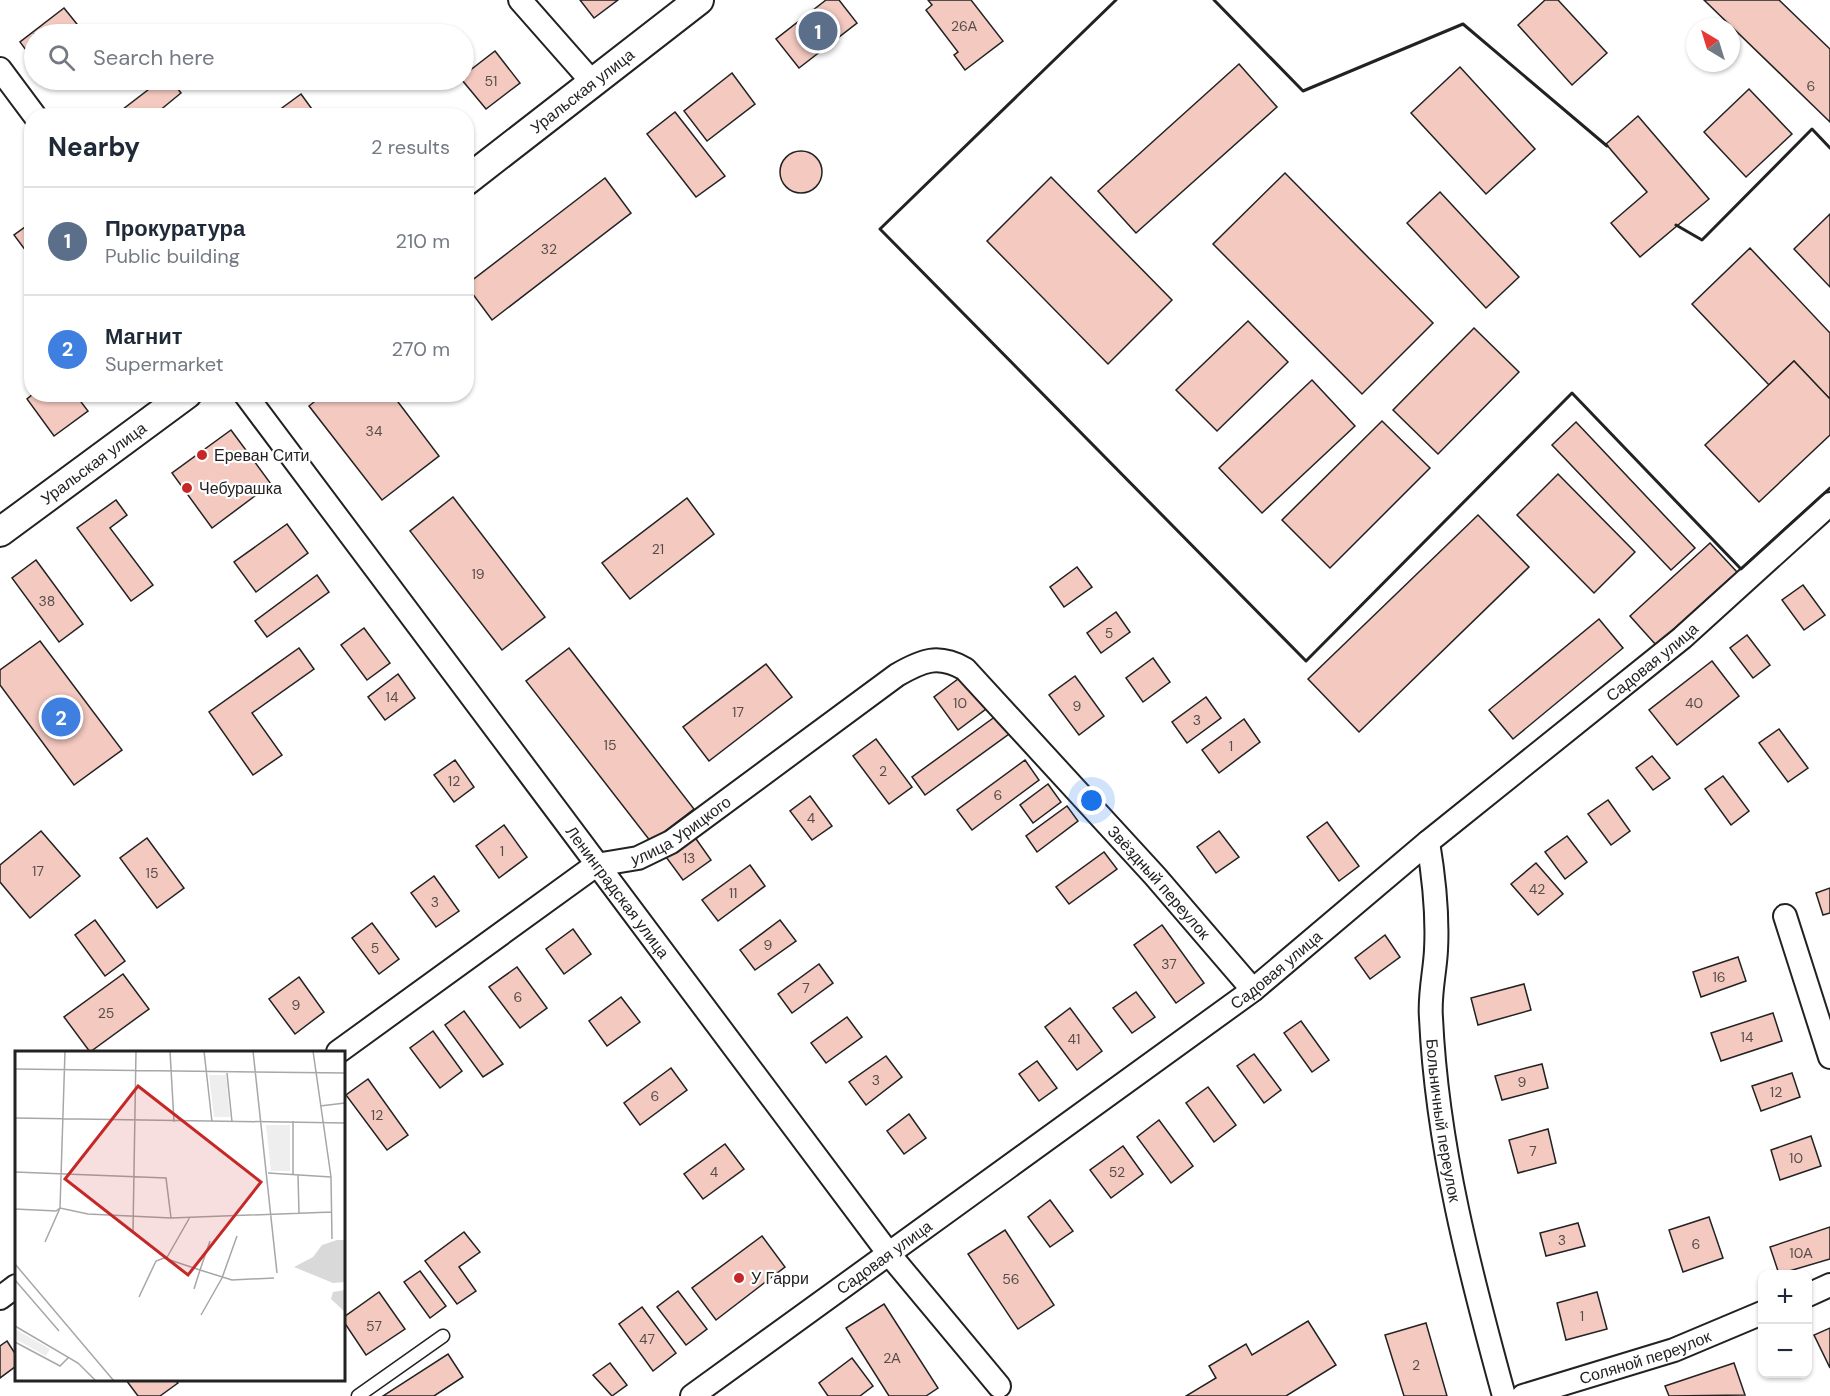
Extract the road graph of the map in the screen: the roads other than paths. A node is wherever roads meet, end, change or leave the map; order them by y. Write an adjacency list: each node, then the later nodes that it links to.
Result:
1 (520, 0): 4 (street)
2 (699, 0): 4 (street, Уральская улица)
3 (0, 69): 5 (street)
4 (594, 84): 6 (street, Уральская улица)
5 (29, 108)
6 (474, 176)
7 (176, 402): 10 (street, Уральская улица)
8 (251, 402): 13 (street, Ленинградская улица)
9 (1830, 504): 12 (street, Садовая улица)
10 (0, 532)
11 (965, 669): 13 (street, улица Урицкого); 15 (street, Звёздный переулок)
12 (1428, 842): 15 (street, Садовая улица); 28 (street, Больничный переулок)
13 (596, 865): 16 (street, улица Урицкого); 18 (street, Ленинградская улица)
14 (1785, 916): 17 (street)
15 (1253, 990): 18 (street, Садовая улица)
16 (341, 1051)
17 (1830, 1057)
18 (889, 1254): 25 (street, Ленинградская улица); 27 (street, Садовая улица)
19 (1830, 1285): 21 (street)
20 (15, 1287): 22 (street)
21 (1812, 1293)
22 (0, 1298)
23 (1758, 1315): 29 (street, Соляной переулок)
24 (443, 1336): 26 (lane)
25 (999, 1386)
26 (358, 1396)
27 (692, 1396)
28 (1504, 1396)
29 (1523, 1396)

